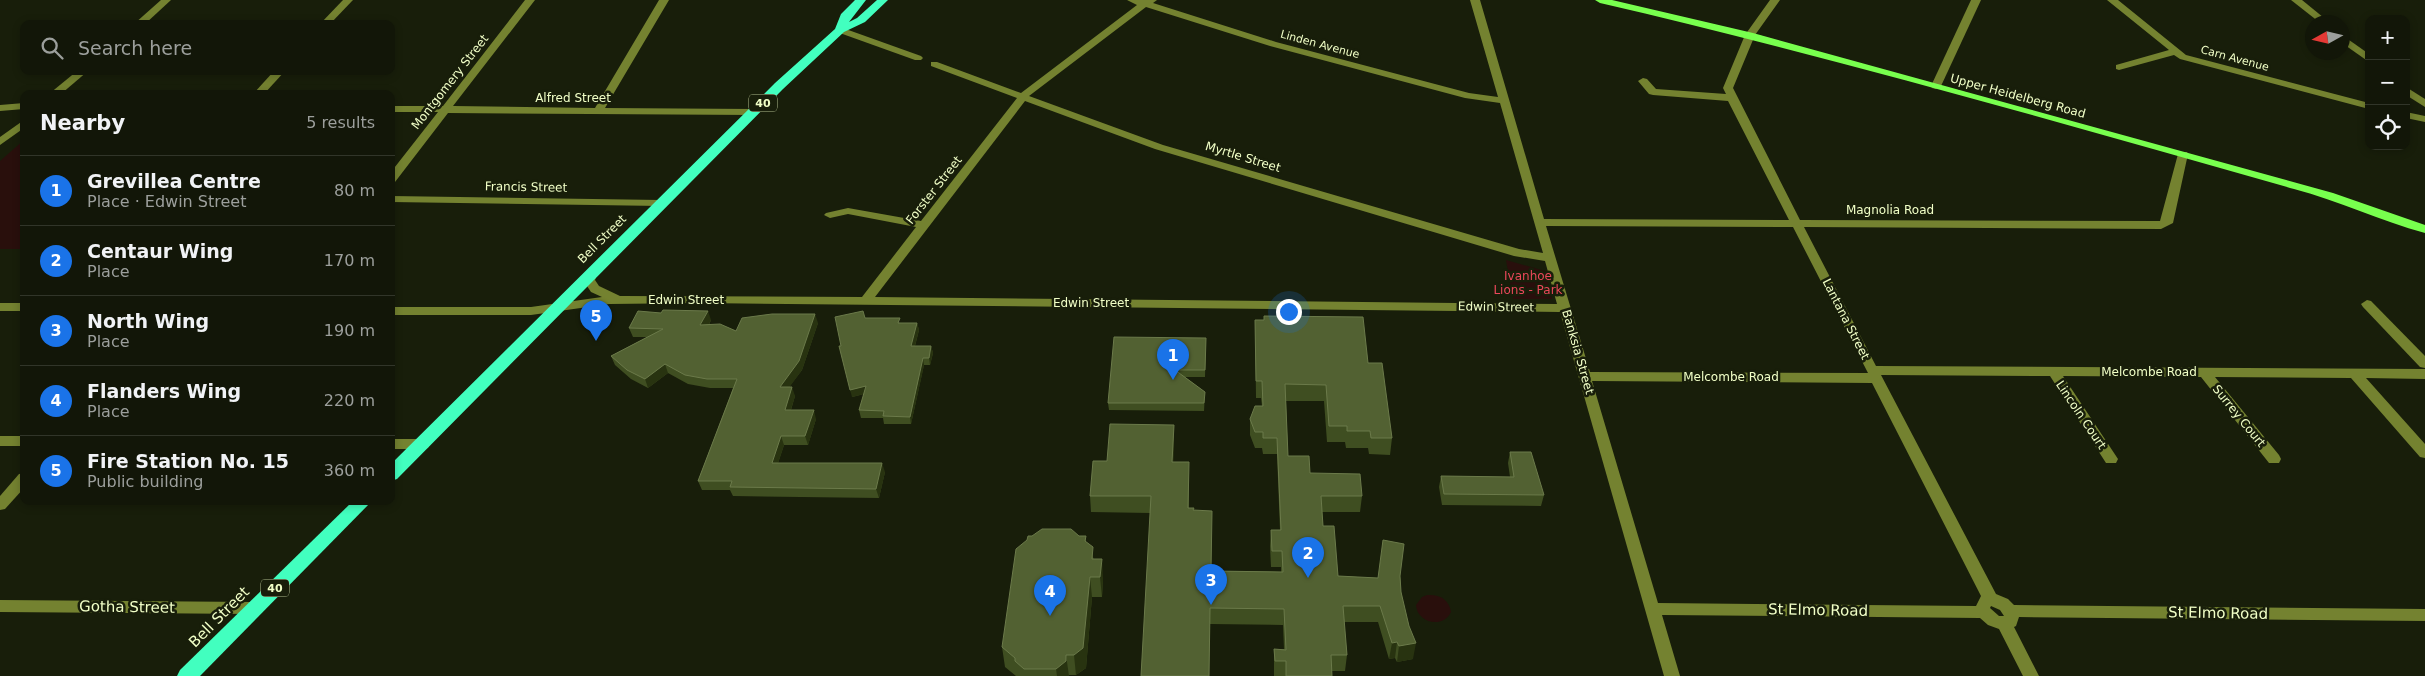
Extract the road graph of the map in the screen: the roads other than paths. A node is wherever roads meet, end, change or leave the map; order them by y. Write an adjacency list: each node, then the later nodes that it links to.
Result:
1 (166, 0): 16 (street)
2 (348, 0): 17 (street)
3 (530, 0): 42 (street, Montgomery Street)
4 (664, 0): 43 (street)
5 (861, 0): 18 (highway, Bell Street / 40)
6 (883, 0): 18 (highway, Bell Street / 40)
7 (1132, 0): 14 (street, Linden Avenue)
8 (1475, 0): 35 (street, Banksia Street)
9 (1600, 0): 19 (main road, Upper Heidelberg Road)
10 (1775, 0): 19 (street)
11 (1976, 0): 29 (street)
12 (2112, 0): 21 (street, Carn Avenue)
13 (2296, 0): 15 (street)
14 (1149, 2): 33 (street, Forster Street); 35 (street, Linden Avenue)
15 (2315, 15)
16 (144, 20)
17 (329, 20)
18 (840, 30): 23 (street); 44 (highway, Bell Street / 40)
19 (1750, 35): 29 (main road, Upper Heidelberg Road); 34 (street)
20 (2350, 44): 22 (street)
21 (2174, 52): 25 (street); 37 (street, Carn Avenue)
22 (2365, 56)
23 (918, 58)
24 (934, 64): 33 (street, Myrtle Street)
25 (2119, 67)
26 (79, 75): 30 (street)
27 (276, 75): 31 (street)
28 (1643, 82): 34 (street)
29 (1936, 86): 49 (main road, Upper Heidelberg Road)
30 (62, 90)
31 (262, 90)
32 (2410, 93): 36 (street)
33 (1024, 97): 56 (street, Forster Street); 58 (street, Myrtle Street)
34 (1732, 98): 55 (street, Lantana Street)
35 (1504, 101): 54 (street, Banksia Street)
36 (2425, 104)
37 (2365, 105)
38 (20, 106): 39 (street)
39 (3, 108): 40 (street)
40 (20, 110)
41 (395, 110): 42 (street, Alfred Street)
42 (445, 110): 43 (street, Alfred Street); 50 (street, Montgomery Street)
43 (598, 111): 44 (street, Alfred Street)
44 (754, 112): 52 (highway, Bell Street / 40)
45 (2410, 116): 46 (street)
46 (2425, 119)
47 (20, 125): 48 (street)
48 (0, 142)
49 (2184, 154): 55 (street, Magnolia Road); 57 (main road, Upper Heidelberg Road)
50 (395, 175)
51 (395, 199): 52 (street, Francis Street)
52 (661, 203): 59 (highway, Bell Street / 40)
53 (830, 215): 56 (street)
54 (1540, 222): 55 (street, Magnolia Road); 58 (street, Banksia Street)
55 (1796, 223): 72 (street, Lantana Street)
56 (925, 225): 61 (street, Forster Street)
57 (2425, 229)
58 (1550, 258): 66 (street, Banksia Street)
59 (592, 272): 60 (street, Edwin Street); 65 (highway, Bell Street / 40)
60 (618, 300): 61 (street, Edwin Street); 65 (street, Edwin Street)
61 (866, 300): 66 (street, Edwin Street)
62 (2367, 304): 68 (street)
63 (0, 307): 64 (street)
64 (20, 307)
65 (557, 307): 67 (street, Edwin Street); 78 (highway, Bell Street / 40)
66 (1565, 308): 74 (street, Banksia Street)
67 (395, 311)
68 (2425, 364)
69 (2052, 371): 70 (street, Melcombe Road); 72 (street, Melcombe Road); 80 (street, Lincoln Court)
70 (2204, 372): 71 (street, Melcombe Road); 81 (street, Surrey Court)
71 (2354, 373): 73 (street, Melcombe Road); 79 (street)
72 (1874, 374): 74 (street, Melcombe Road); 87 (street, Lantana Street)
73 (2425, 374)
74 (1585, 376): 89 (street, Banksia Street)
75 (0, 441): 76 (street)
76 (20, 441)
77 (395, 444): 78 (street)
78 (423, 444): 82 (highway, Bell Street / 40)
79 (2425, 453)
80 (2110, 459)
81 (2274, 459)
82 (395, 471)
83 (20, 482): 84 (street)
84 (0, 505)
85 (360, 505): 88 (highway, Bell Street / 40)
86 (0, 606): 88 (street, Gotha Street)
87 (1988, 606): 89 (street, St Elmo Road); 91 (street)
88 (254, 608): 92 (highway, Bell Street / 40)
89 (1652, 609): 93 (street, Banksia Street)
90 (2425, 615): 91 (street, St Elmo Road)
91 (2008, 617): 94 (street)
92 (187, 676)
93 (1672, 676)
94 (2031, 676)

